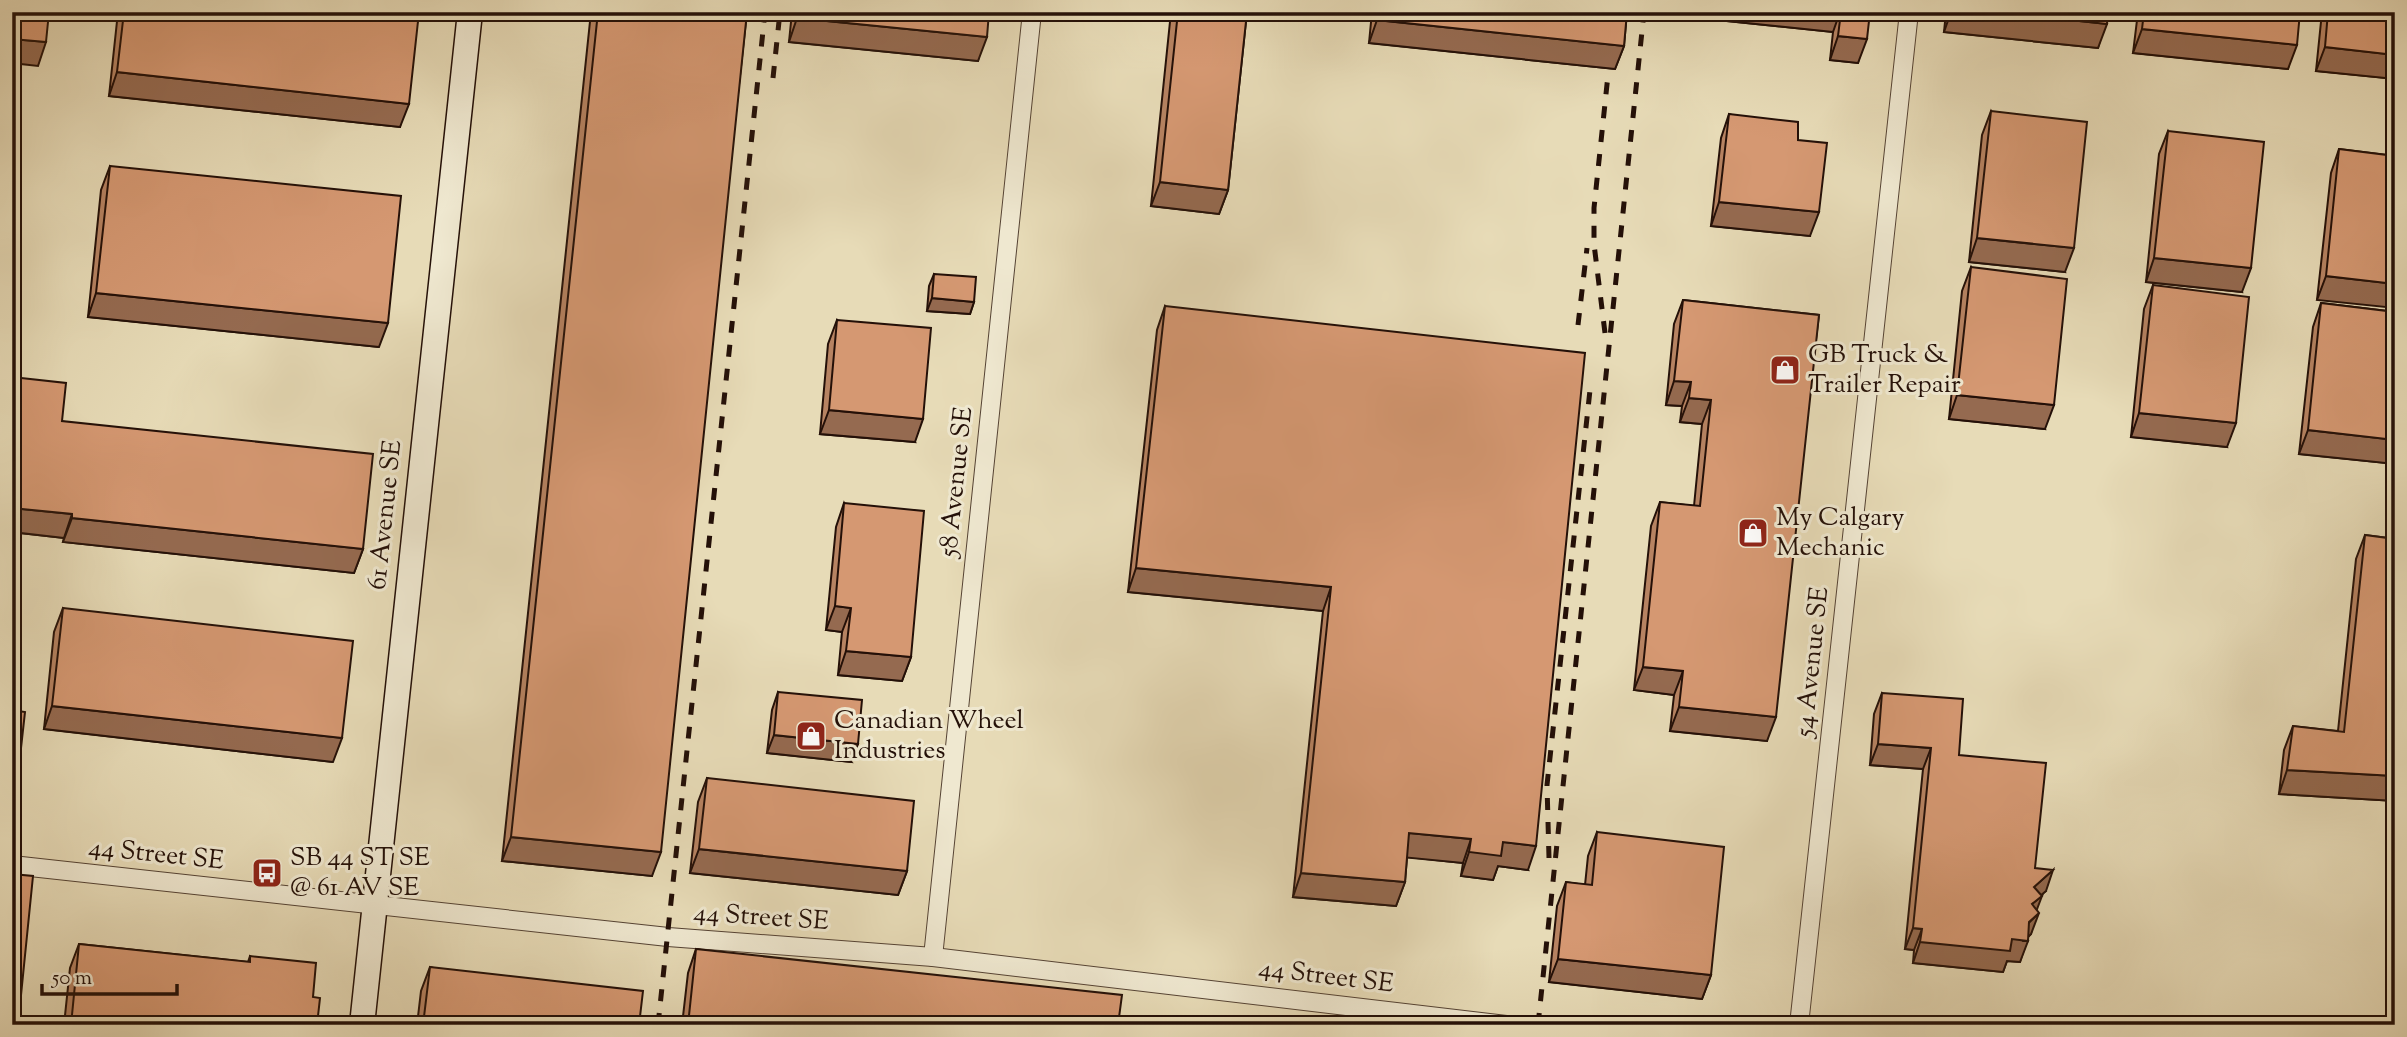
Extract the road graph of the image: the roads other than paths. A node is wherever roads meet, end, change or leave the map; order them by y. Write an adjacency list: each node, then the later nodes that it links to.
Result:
1 (470, 12): 5 (street, 61 Avenue SE)
2 (1032, 12): 6 (street, 58 Avenue SE)
3 (1909, 12): 9 (street, 54 Avenue SE)
4 (12, 865): 5 (street, 44 Street SE)
5 (374, 905): 6 (street, 44 Street SE); 7 (street, 61 Avenue SE)
6 (933, 957): 8 (street, 44 Street SE)
7 (362, 1025)
8 (1506, 1025)
9 (1799, 1025)

